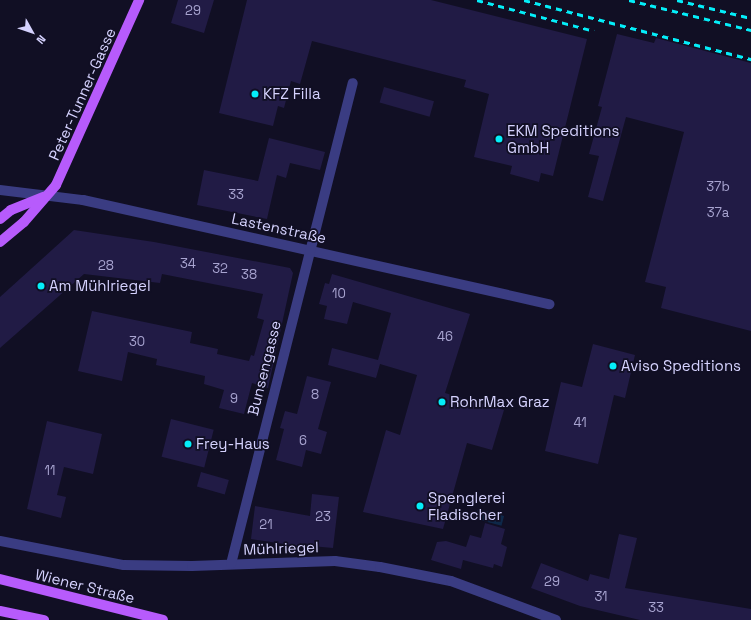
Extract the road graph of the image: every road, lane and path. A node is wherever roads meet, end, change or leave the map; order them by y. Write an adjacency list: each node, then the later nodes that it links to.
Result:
1 (140, 0): 4 (main road, Peter-Tunner-Gasse)
2 (353, 83): 7 (street, Bunsengasse)
3 (0, 190): 4 (street, Lastenstraße)
4 (46, 196): 5 (main road, Peter-Tunner-Gasse); 6 (main road, Peter-Tunner-Gasse); 7 (street, Lastenstraße)
5 (0, 219)
6 (0, 242)
7 (310, 249): 8 (street, Lastenstraße); 10 (street, Bunsengasse)
8 (550, 304)
9 (0, 541): 10 (street, Mühlriegel)
10 (231, 564): 15 (street, Mühlriegel)
11 (0, 579): 14 (main road, Wiener Straße)
12 (0, 611): 13 (main road)
13 (44, 620)
14 (163, 620)
15 (556, 620)

